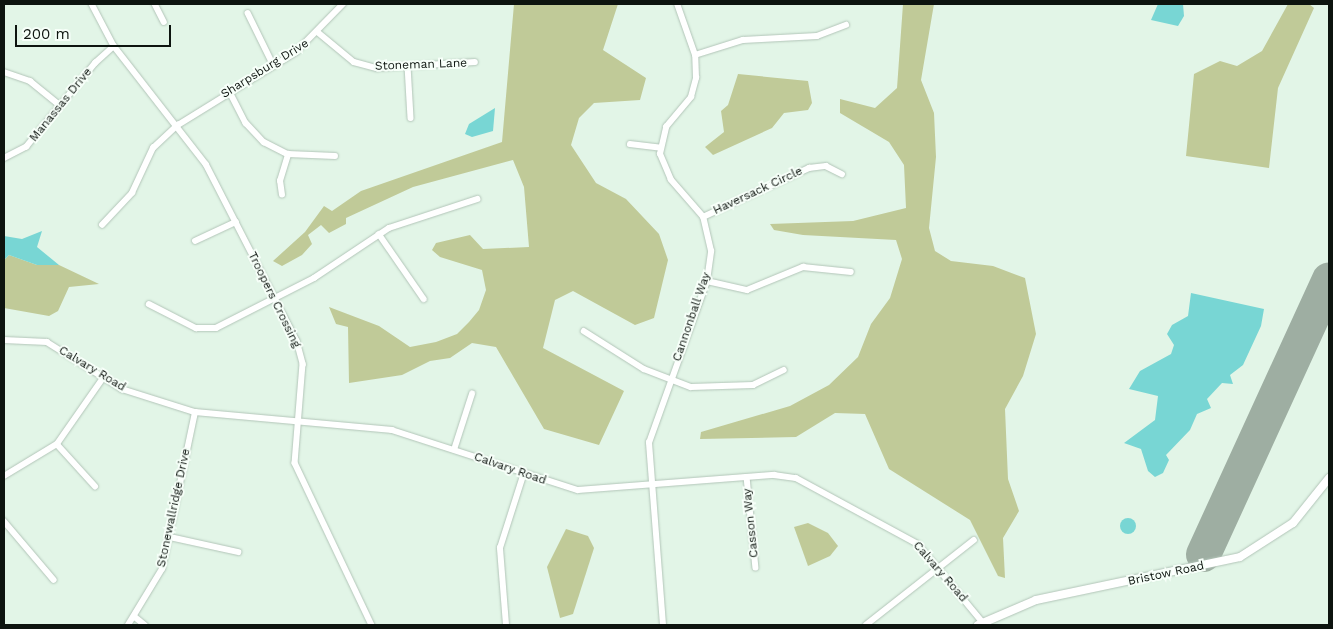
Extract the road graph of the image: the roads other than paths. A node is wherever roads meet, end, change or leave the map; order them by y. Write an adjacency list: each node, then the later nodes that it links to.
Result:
1 (92, 4): 9 (street, Troopers Crossing)
2 (155, 4): 6 (street)
3 (343, 4): 8 (street, Sharpsburg Drive)
4 (677, 4): 10 (street, Cannonball Way)
5 (248, 13): 12 (street)
6 (164, 22)
7 (846, 25): 10 (street)
8 (319, 33): 12 (street, Sharpsburg Drive); 13 (street, Stoneman Lane)
9 (114, 46): 16 (street, Manassas Drive); 18 (street, Troopers Crossing)
10 (694, 55): 20 (street, Cannonball Way)
11 (475, 62): 13 (street, Stoneman Lane)
12 (274, 66): 15 (street, Sharpsburg Drive)
13 (408, 66): 17 (street)
14 (4, 72): 16 (street)
15 (230, 92): 18 (street, Sharpsburg Drive); 21 (street)
16 (60, 105): 23 (street, Manassas Drive)
17 (410, 118)
18 (178, 125): 28 (street, Troopers Crossing); 29 (street, Sharpsburg Drive)
19 (630, 144): 20 (street)
20 (661, 148): 27 (street, Cannonball Way)
21 (288, 154): 22 (street); 25 (street)
22 (335, 156)
23 (4, 158)
24 (842, 174): 27 (street, Haversack Circle)
25 (282, 195)
26 (477, 199): 30 (street)
27 (703, 217): 33 (street, Cannonball Way)
28 (236, 222): 31 (street); 34 (street, Troopers Crossing)
29 (102, 225)
30 (378, 234): 34 (street); 35 (street)
31 (195, 241)
32 (851, 272): 33 (street)
33 (706, 281): 41 (street, Cannonball Way)
34 (275, 298): 36 (street); 44 (street, Troopers Crossing)
35 (424, 299)
36 (149, 304)
37 (584, 331): 41 (street)
38 (4, 340): 40 (street, Calvary Road)
39 (784, 370): 41 (street)
40 (103, 378): 43 (street, Calvary Road); 45 (street)
41 (671, 379): 52 (street, Cannonball Way)
42 (472, 394): 46 (street)
43 (195, 412): 44 (street, Calvary Road); 54 (street, Stonewallridge Drive)
44 (298, 422): 46 (street, Calvary Road); 64 (street, Troopers Crossing)
45 (57, 444): 48 (street); 51 (street)
46 (454, 450): 47 (street, Calvary Road)
47 (524, 473): 52 (street, Calvary Road); 65 (street)
48 (4, 476)
49 (747, 477): 52 (street, Calvary Road); 57 (street, Casson Way); 58 (street, Calvary Road)
50 (1329, 478): 61 (main road, Bristow Road)
51 (94, 486)
52 (649, 486): 66 (street, Cannonball Way)
53 (4, 521): 59 (street)
54 (170, 536): 56 (street); 60 (street, Stonewallridge Drive)
55 (974, 540): 58 (street)
56 (238, 552)
57 (756, 568)
58 (940, 568): 61 (street, Calvary Road); 67 (street)
59 (54, 580)
60 (135, 617): 62 (street, Stonewallridge Drive); 63 (street)
61 (982, 624)
62 (128, 625)
63 (146, 625)
64 (372, 625)
65 (506, 625)
66 (663, 625)
67 (866, 625)

